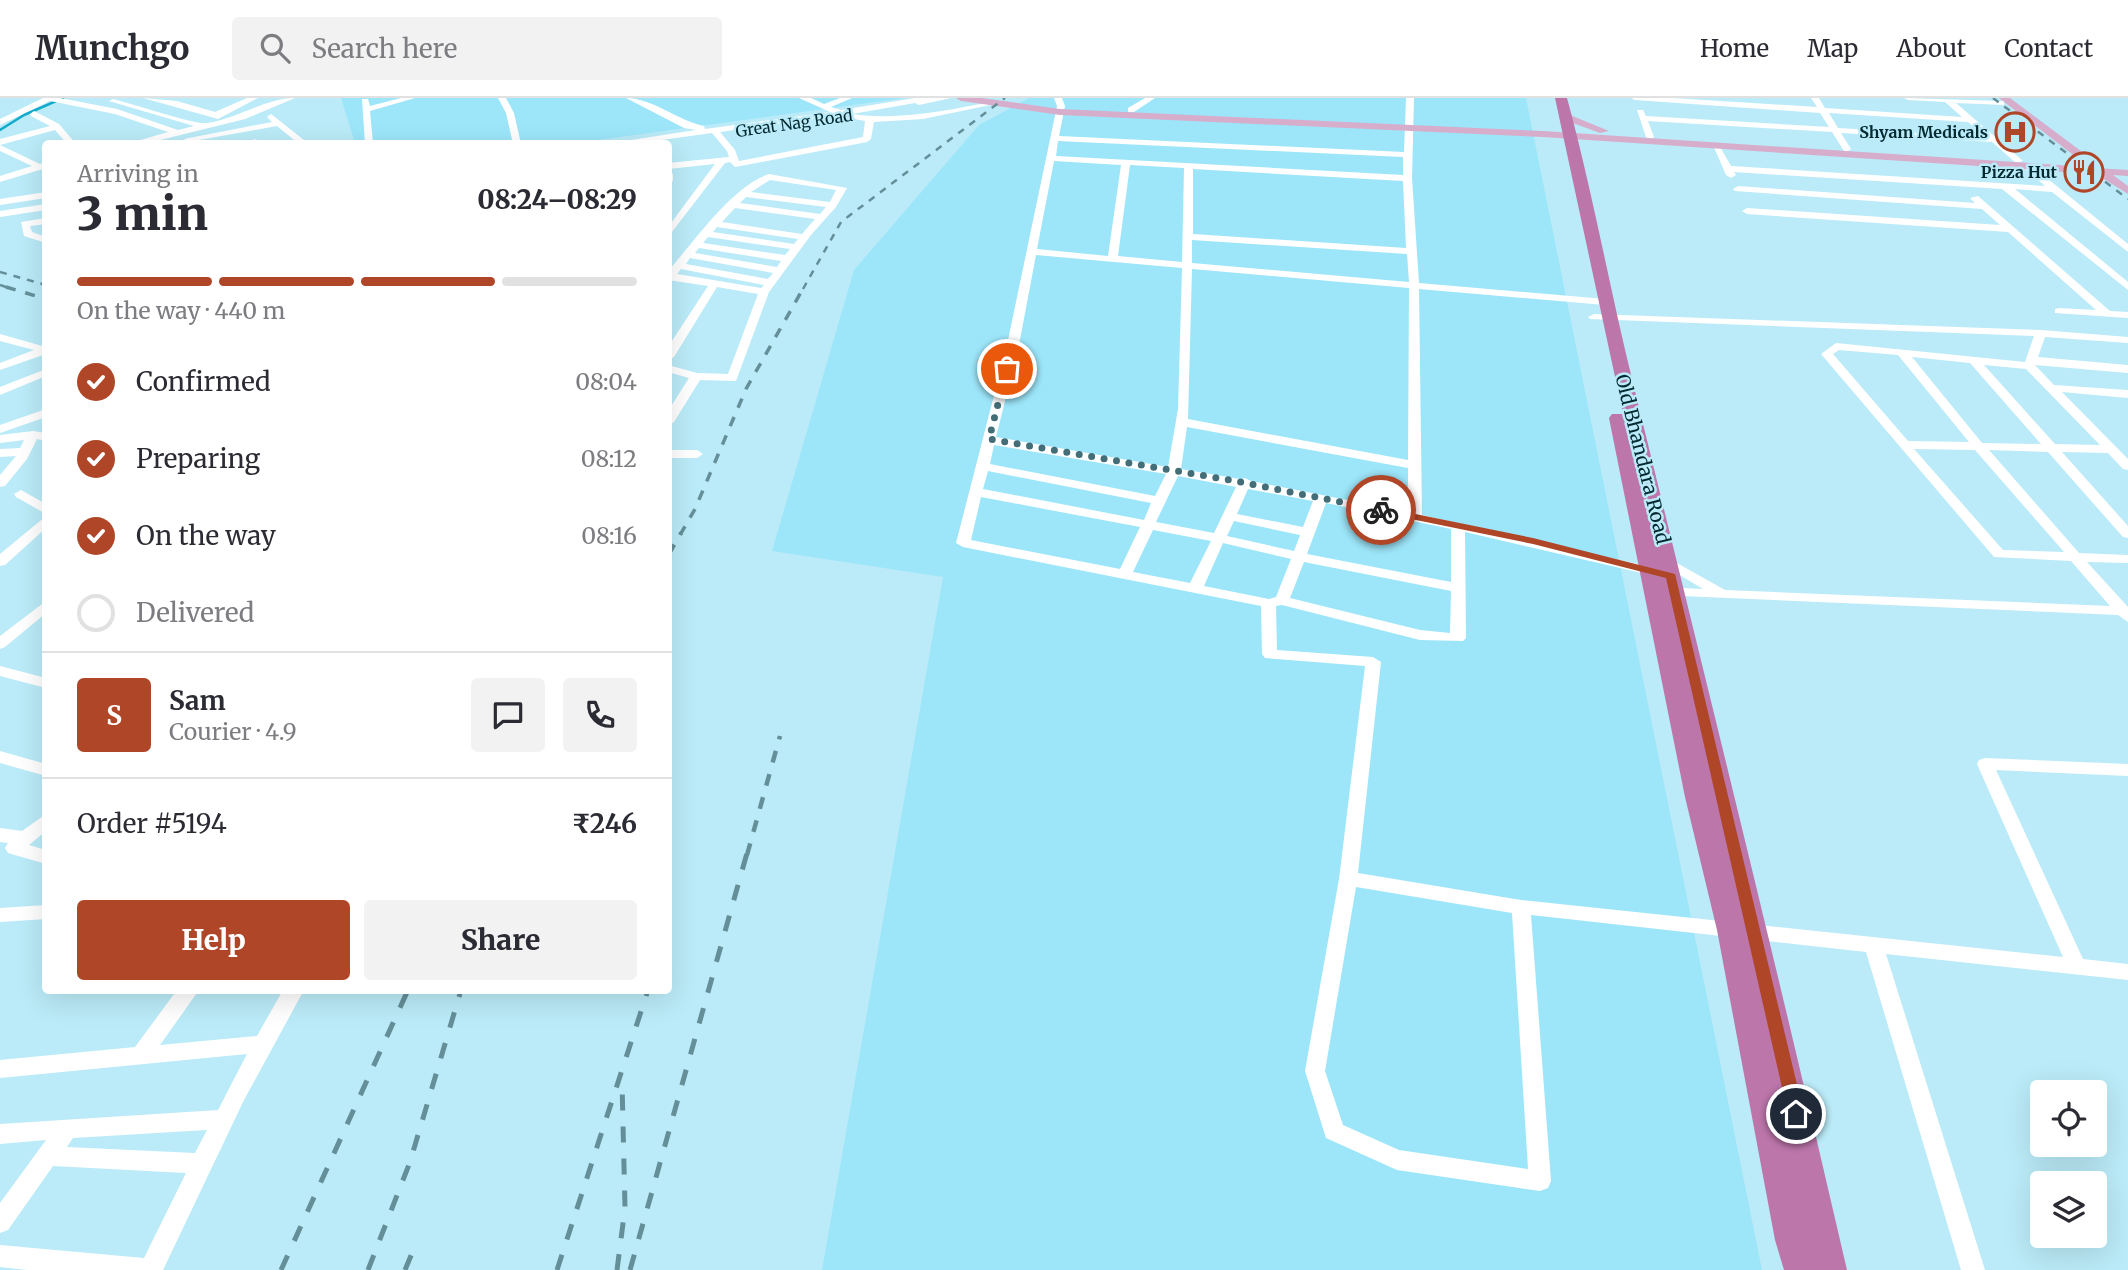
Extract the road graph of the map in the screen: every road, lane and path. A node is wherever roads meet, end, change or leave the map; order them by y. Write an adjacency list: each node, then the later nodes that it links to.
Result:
1 (28, 98): 22 (street)
2 (97, 98): 25 (street)
3 (147, 98): 27 (street)
4 (177, 98): 27 (street)
5 (192, 98): 34 (street)
6 (254, 98): 34 (street)
7 (291, 98): 37 (street)
8 (365, 98): 35 (street)
9 (411, 98): 35 (street)
10 (502, 98): 66 (street)
11 (630, 98): 56 (street)
12 (803, 98): 28 (street)
13 (848, 98): 29 (street)
14 (929, 98): 43 (street)
15 (947, 98): 43 (street, Great Nag Road)
16 (961, 98): 30 (main road)
17 (1151, 98): 38 (street)
18 (1410, 98): 52 (street)
19 (1548, 98): 53 (highway)
20 (1815, 98): 40 (street)
21 (1908, 98): 24 (street)
22 (47, 99): 33 (street); 39 (street)
23 (1636, 99): 40 (street); 45 (street)
24 (1946, 99): 26 (street); 47 (street)
25 (118, 100): 33 (street); 36 (street)
26 (1999, 100): 80 (main road)
27 (167, 102): 42 (street)
28 (823, 102): 29 (street); 43 (street)
29 (835, 103): 43 (street)
30 (996, 103): 31 (main road); 43 (street)
31 (1060, 105): 38 (main road); 52 (main road); 61 (street)
32 (10, 108): 39 (street)
33 (97, 108): 44 (street)
34 (231, 108): 42 (street)
35 (366, 109): 65 (street)
36 (150, 110): 44 (street); 50 (street)
37 (261, 110): 46 (street); 49 (street)
38 (1131, 110): 52 (main road)
39 (19, 111): 48 (street)
40 (1824, 111): 47 (street); 54 (street)
41 (34, 114): 51 (street)
42 (215, 115): 46 (street)
43 (856, 115): 56 (street); 76 (street)
44 (130, 117): 55 (street)
45 (1642, 118): 54 (street); 60 (street)
46 (234, 119): 50 (street)
47 (1972, 120): 69 (street)
48 (0, 121)
49 (278, 123): 58 (street); 64 (street)
50 (202, 126): 58 (street)
51 (57, 127): 62 (street); 70 (street)
52 (1410, 127): 57 (main road); 74 (street)
53 (1561, 127): 57 (main road); 57 (main road); 59 (main road); 59 (main road); 78 (highway); 99 (highway)
54 (1837, 131): 69 (street); 73 (street)
55 (176, 132): 58 (street); 63 (street)
56 (715, 132): 67 (street); 68 (street, Great Nag Road); 76 (street)
57 (1520, 132)
58 (189, 137)
59 (1615, 137): 60 (main road); 71 (main road); 78 (main road)
60 (1650, 137): 73 (main road)
61 (1054, 138): 74 (street); 75 (street)
62 (68, 140)
63 (146, 140)
64 (299, 140)
65 (369, 140)
66 (516, 140)
67 (644, 140)
68 (665, 140)
69 (1994, 140): 79 (street)
70 (0, 142)
71 (1716, 146): 79 (main road); 86 (street)
72 (0, 148): 81 (street)
73 (1847, 149): 79 (main road)
74 (1408, 155): 90 (street)
75 (1051, 158): 77 (street); 123 (street)
76 (728, 160): 83 (street); 88 (street)
77 (1126, 162): 84 (street); 127 (street)
78 (1577, 164): 99 (highway)
79 (2024, 164): 85 (main road); 96 (street)
80 (2084, 164): 85 (main road); 85 (main road); 87 (main road); 87 (main road); 93 (main road); 97 (main road)
81 (42, 166)
82 (42, 166): 91 (street)
83 (672, 166)
84 (1189, 166): 90 (street); 118 (street)
85 (2052, 166): 93 (main road)
86 (1728, 169): 92 (street); 95 (street)
87 (2126, 169)
88 (715, 171): 89 (street); 114 (street)
89 (742, 173)
90 (1407, 178): 124 (street)
91 (0, 179)
92 (1961, 184): 94 (street); 105 (street)
93 (2107, 186): 102 (main road)
94 (2006, 187): 96 (street); 135 (street)
95 (1738, 190): 105 (street); 107 (street)
96 (2054, 190): 122 (street)
97 (2128, 191)
98 (744, 194): 103 (street); 104 (street); 104 (street)
99 (1577, 195): 137 (highway)
100 (42, 196): 101 (street)
101 (0, 202)
102 (2128, 202)
103 (734, 205): 109 (street); 110 (street)
104 (833, 205): 109 (street)
105 (1982, 206): 115 (street)
106 (42, 208): 108 (street)
107 (1747, 211): 111 (street); 115 (street)
108 (0, 214)
109 (822, 217): 113 (street)
110 (721, 220): 113 (street); 116 (street); 117 (street)
111 (1752, 221)
112 (42, 222): 119 (street)
113 (813, 228): 117 (street)
114 (672, 229)
115 (2009, 229): 139 (street)
116 (708, 234): 120 (street); 121 (street)
117 (805, 237): 121 (street)
118 (1188, 237): 124 (street); 128 (street)
119 (42, 239)
120 (698, 245): 125 (street); 126 (street)
121 (797, 247): 126 (street)
122 (2128, 249)
123 (1032, 251): 127 (street); 164 (street)
124 (1411, 251): 134 (street)
125 (688, 256): 129 (street); 130 (street)
126 (789, 258): 130 (street)
127 (1113, 258): 128 (street)
128 (1188, 265): 134 (street); 160 (street)
129 (679, 266): 131 (street); 136 (street)
130 (780, 271): 136 (street)
131 (672, 273)
132 (672, 277): 133 (street)
133 (714, 284): 136 (street); 146 (street)
134 (1414, 285): 137 (street); 173 (street)
135 (2128, 287)
136 (767, 288): 154 (street)
137 (1600, 310): 141 (street); 197 (highway)
138 (2059, 311): 139 (street)
139 (2107, 314): 140 (street)
140 (2128, 316)
141 (2041, 333): 143 (street); 149 (street)
142 (0, 337): 144 (street)
143 (2128, 340)
144 (42, 349)
145 (42, 351): 150 (street)
146 (672, 351)
147 (1902, 352): 148 (street); 165 (street); 166 (street)
148 (1974, 360): 149 (street); 167 (street)
149 (2030, 363): 152 (street); 155 (street)
150 (0, 367)
151 (672, 369): 154 (street)
152 (2128, 369)
153 (42, 374): 156 (street)
154 (696, 376): 159 (street)
155 (2053, 388): 157 (street); 168 (street)
156 (0, 391)
157 (2128, 394)
158 (42, 414): 161 (street)
159 (672, 415)
160 (1182, 422): 173 (street); 176 (street)
161 (0, 429)
162 (39, 436): 163 (street); 169 (street)
163 (0, 439)
164 (989, 439): 174 (street); 176 (street)
165 (1904, 445): 166 (street); 193 (street)
166 (1978, 446): 167 (street); 193 (street)
167 (2054, 448): 168 (street); 190 (street)
168 (2111, 449): 175 (street)
169 (25, 451): 170 (street); 178 (street)
170 (0, 453)
171 (672, 454): 172 (street)
172 (697, 454)
173 (1415, 465): 185 (street)
174 (982, 466): 179 (street); 182 (street)
175 (2128, 466)
176 (1174, 470): 177 (street); 182 (street)
177 (1245, 482): 181 (street); 184 (street)
178 (0, 483)
179 (976, 492): 187 (street); 196 (street)
180 (21, 495): 183 (street)
181 (1321, 498): 185 (street); 189 (street)
182 (1159, 501): 187 (street)
183 (42, 508)
184 (1229, 516): 189 (street); 191 (street)
185 (1415, 517): 188 (street)
186 (42, 524): 195 (street)
187 (1148, 524): 191 (street); 196 (street)
188 (1458, 526): 197 (street); 198 (street)
189 (1308, 532): 192 (street)
190 (2128, 534)
191 (1219, 538): 192 (street); 199 (street)
192 (1298, 556): 198 (street); 201 (street)
193 (2073, 557): 194 (street); 203 (street)
194 (2128, 559)
195 (0, 562)
196 (1124, 575): 199 (street)
197 (1664, 579): 200 (street); 200 (street); 218 (highway); 219 (highway)
198 (1458, 588): 201 (street)
199 (1195, 589): 201 (street)
200 (1724, 596): 203 (street)
201 (1275, 602): 214 (street)
202 (42, 608): 204 (street)
203 (2126, 613)
204 (0, 644)
205 (0, 671): 206 (street)
206 (42, 682)
207 (0, 757): 208 (street)
208 (42, 769)
209 (2128, 770): 221 (street)
210 (42, 823): 212 (street)
211 (0, 835): 212 (street)
212 (25, 838): 213 (street)
213 (42, 857)
214 (1348, 878): 215 (street); 215 (street)
215 (1521, 907): 218 (street)
216 (42, 912): 217 (street)
217 (0, 915)
218 (1731, 930): 219 (street); 237 (highway)
219 (1756, 932): 220 (street); 238 (highway)
220 (1873, 944): 221 (street); 239 (street)
221 (2077, 967): 222 (street)
222 (2128, 972)
223 (186, 994): 226 (street)
224 (292, 994): 225 (street)
225 (262, 1044): 226 (street); 228 (street)
226 (141, 1055): 227 (street)
227 (0, 1069)
228 (223, 1119): 229 (street); 232 (street)
229 (67, 1129): 230 (street); 231 (street)
230 (0, 1134)
231 (46, 1156): 232 (street); 233 (street)
232 (201, 1164): 236 (street)
233 (0, 1222)
234 (0, 1255): 235 (street)
235 (145, 1270)
236 (151, 1270)
237 (1801, 1270)
238 (1830, 1270)
239 (1973, 1270)

